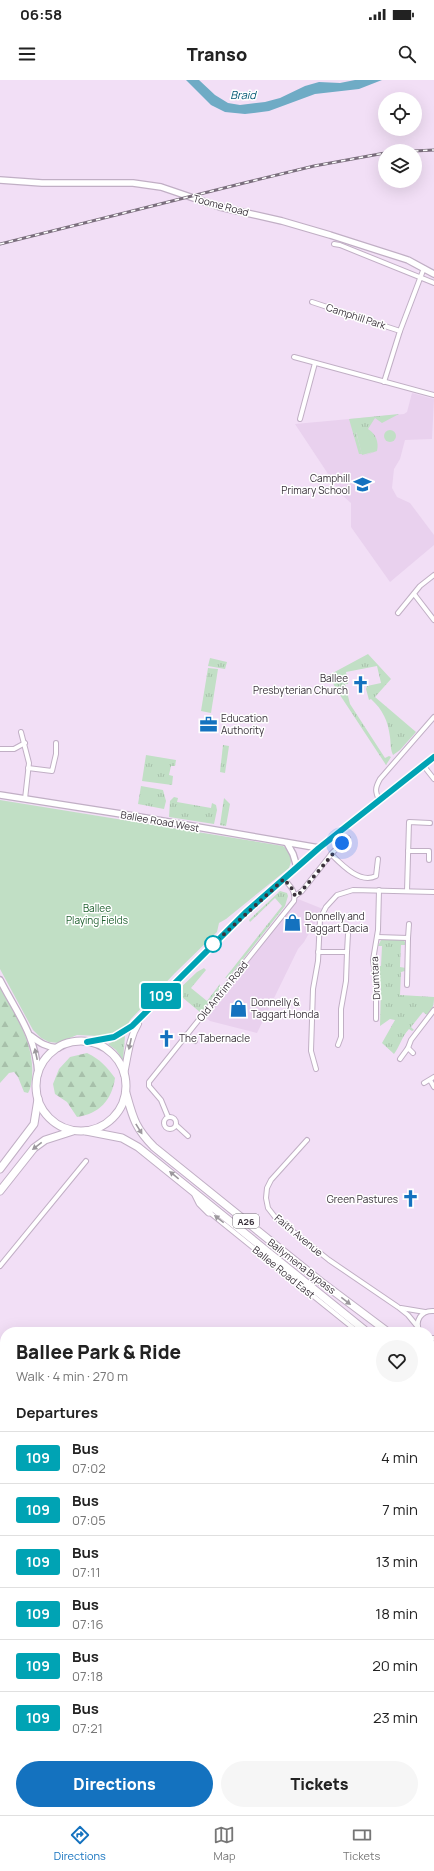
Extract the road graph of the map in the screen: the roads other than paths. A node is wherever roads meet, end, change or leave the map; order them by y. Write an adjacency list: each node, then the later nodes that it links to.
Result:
1 (0, 180): 3 (street, Toome Road)
2 (334, 244): 5 (street)
3 (424, 268): 4 (street, Toome Road); 5 (street, Camphill Park)
4 (434, 274)
5 (421, 277): 6 (street); 8 (street, Camphill Park)
6 (434, 283)
7 (312, 302): 8 (street, Camphill Park)
8 (400, 331): 11 (street, Camphill Park)
9 (294, 357): 10 (street)
10 (315, 363): 11 (street); 13 (street)
11 (384, 382): 12 (street)
12 (434, 395)
13 (300, 419)
14 (434, 575): 15 (street)
15 (414, 594): 16 (street); 17 (street)
16 (398, 613)
17 (434, 620)
18 (434, 717): 29 (street)
19 (21, 732): 20 (street)
20 (25, 743): 22 (street); 25 (street)
21 (56, 743): 25 (street)
22 (0, 749)
23 (434, 757): 24 (main road)
24 (423, 765): 26 (street); 29 (main road)
25 (28, 768): 28 (street)
26 (434, 779)
27 (0, 795): 28 (street, Ballee Road West)
28 (25, 799): 32 (street, Ballee Road West)
29 (379, 800): 33 (main road)
30 (430, 823): 34 (street)
31 (348, 838): 35 (street, Old Antrim Road)
32 (287, 843): 33 (street, Ballee Road West); 38 (street)
33 (319, 848): 38 (main road)
34 (408, 851): 37 (street); 41 (street)
35 (331, 854): 36 (street); 43 (street, Old Antrim Road)
36 (378, 859)
37 (429, 860)
38 (297, 867): 39 (main road)
39 (284, 879): 43 (street); 53 (main road)
40 (379, 890): 41 (street); 46 (street, Drumtara); 48 (street)
41 (407, 891): 42 (street)
42 (434, 892)
43 (295, 896): 55 (street, Old Antrim Road)
44 (409, 924): 47 (street)
45 (348, 934): 49 (street)
46 (377, 937): 47 (street); 54 (street, Drumtara)
47 (408, 938): 51 (street)
48 (318, 952): 49 (street); 64 (street)
49 (347, 952): 59 (street)
50 (0, 980): 56 (street)
51 (407, 985)
52 (434, 1010): 61 (street)
53 (142, 1017): 58 (main road); 66 (main road, one-way to 66)
54 (376, 1019)
55 (186, 1035): 57 (street); 72 (street, Old Antrim Road)
56 (31, 1036): 60 (street); 65 (street, one-way to 56)
57 (194, 1041)
58 (87, 1042): 60 (highway, A26); 66 (highway, A26)
59 (338, 1045)
60 (58, 1048): 65 (highway, A26)
61 (408, 1048): 62 (street); 63 (street)
62 (414, 1053)
63 (400, 1059)
64 (316, 1069)
65 (38, 1074): 71 (highway, A26)
66 (124, 1074): 70 (highway, A26)
67 (432, 1079): 68 (street); 69 (street)
68 (424, 1083)
69 (434, 1087)
70 (126, 1093): 75 (highway, A26); 89 (highway, Ballymena Bypass / A26, one-way to 89)
71 (38, 1098): 74 (highway, A26); 79 (highway, A26)
72 (168, 1117): 73 (street); 73 (street)
73 (176, 1125): 76 (street)
74 (73, 1130): 75 (highway, A26); 80 (highway, A26, one-way to 80)
75 (86, 1131): 81 (highway, Ballymena Bypass / A26, one-way to 75)
76 (188, 1136)
77 (306, 1140): 84 (street, Faith Avenue)
78 (86, 1161): 83 (street)
79 (0, 1169)
80 (0, 1192)
81 (194, 1192): 82 (highway); 88 (highway, Ballymena Bypass / A26)
82 (209, 1212): 87 (street, Ballee Road East, one-way to 82)
83 (0, 1266)
84 (398, 1308): 85 (street, Faith Avenue); 86 (street, Faith Avenue)
85 (431, 1311): 86 (street)
86 (417, 1326)
87 (352, 1327)
88 (361, 1327)
89 (381, 1327)

